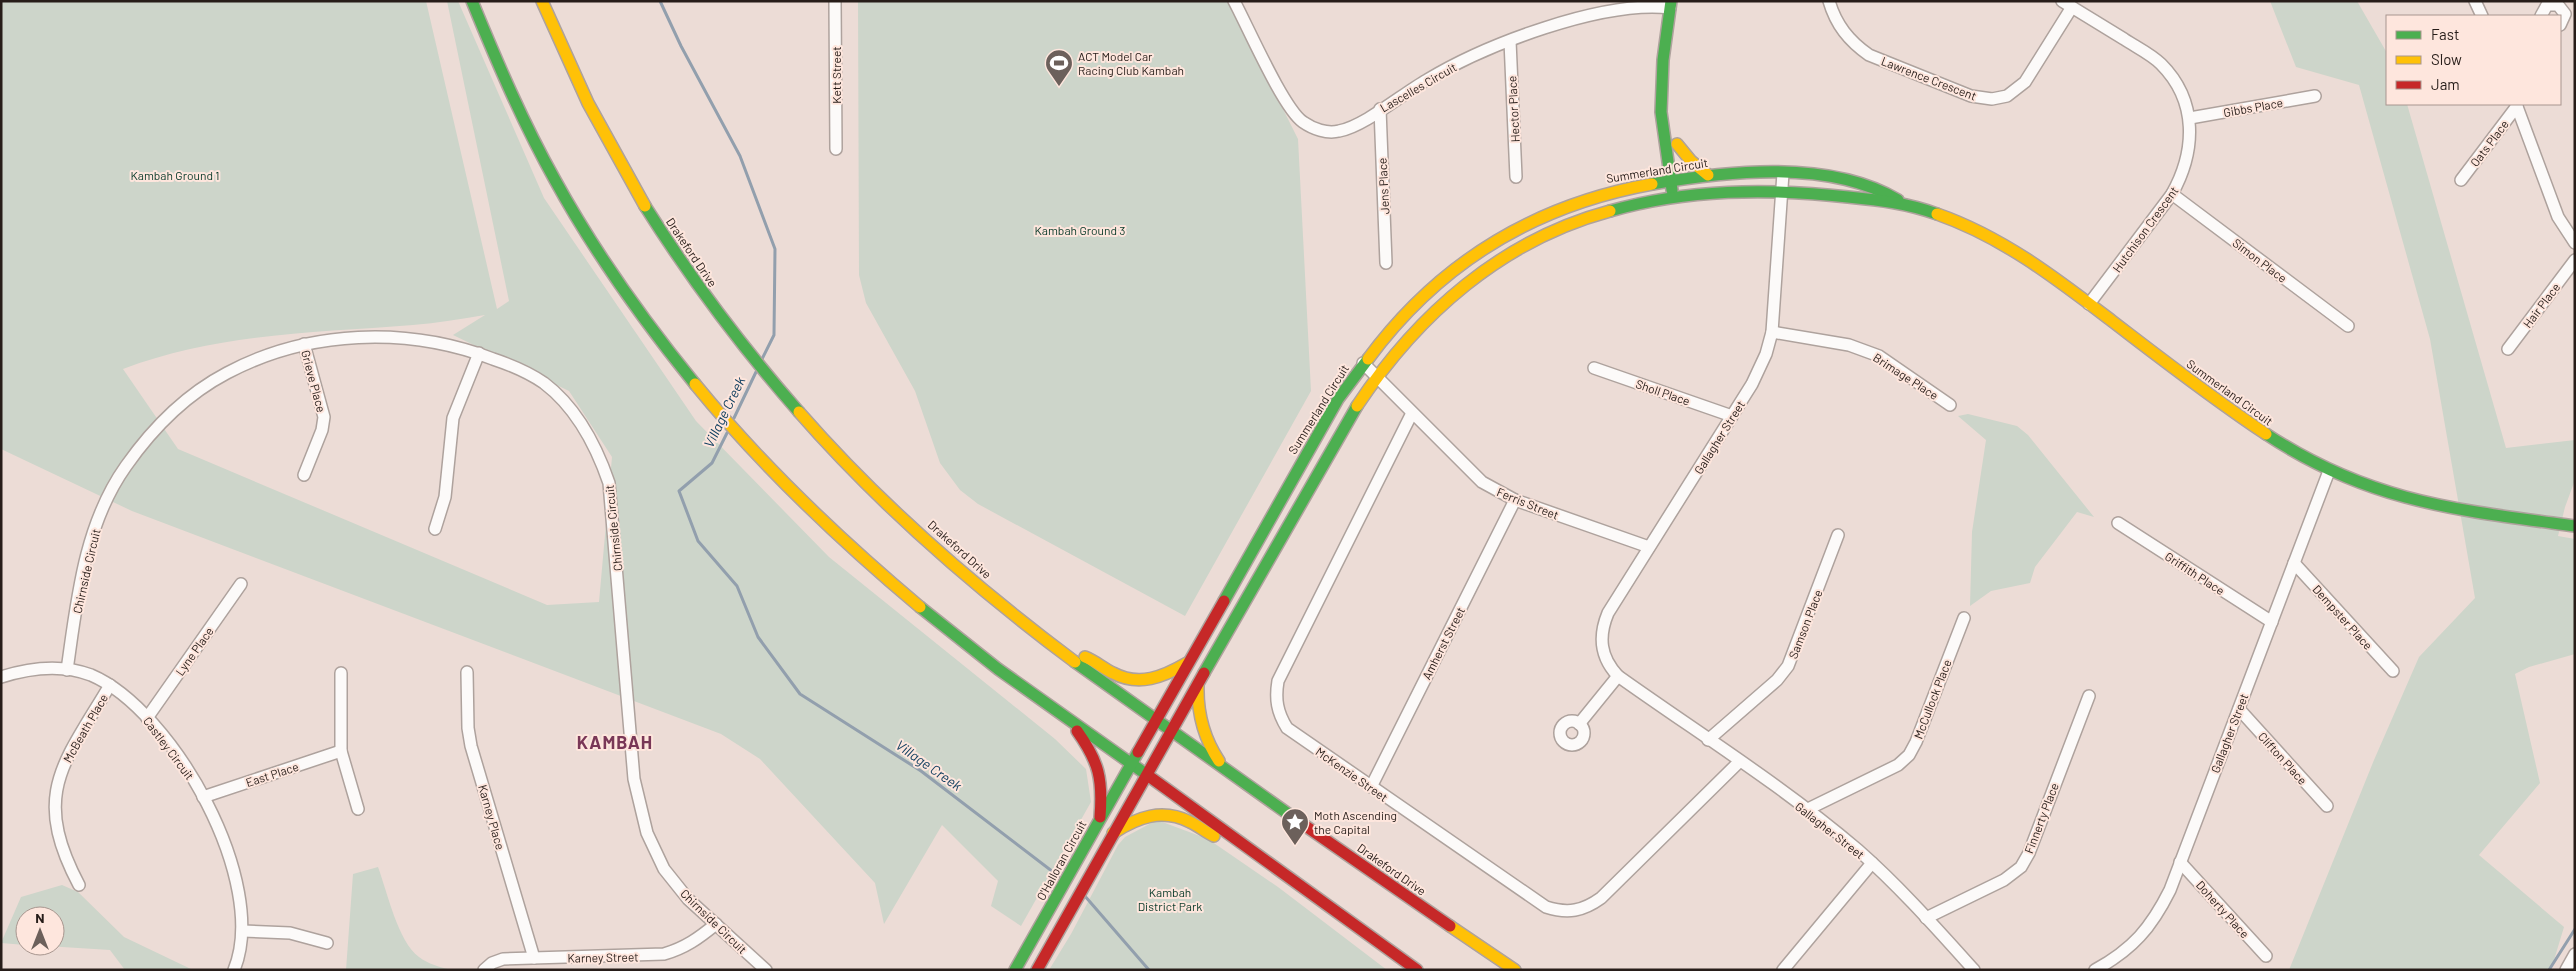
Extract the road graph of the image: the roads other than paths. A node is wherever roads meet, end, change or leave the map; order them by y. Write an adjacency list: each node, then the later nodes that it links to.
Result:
1 (472, 1): 70 (main road)
2 (542, 1): 57 (main road, Drakeford Drive)
3 (835, 1): 19 (street, Kett Street)
4 (1234, 1): 16 (street, Lascelles Circuit)
5 (1829, 1): 9 (street, Lawrence Crescent)
6 (2062, 1): 9 (street, Hutchison Crescent)
7 (2475, 1): 10 (street)
8 (1670, 5): 13 (street, Lascelles Circuit); 18 (main road)
9 (2072, 8): 17 (street, Hutchison Crescent)
10 (2482, 15)
11 (2542, 15): 12 (street)
12 (2561, 23)
13 (1510, 41): 16 (street, Lascelles Circuit); 22 (street, Hector Place)
14 (2315, 96): 17 (street, Gibbs Place)
15 (2517, 105): 24 (street, Oats Place); 30 (street)
16 (1380, 109): 32 (street, Jens Place)
17 (2190, 118): 27 (street, Hutchison Crescent)
18 (1671, 144): 21 (main road); 23 (main road); 25 (main road)
19 (836, 149)
20 (1784, 173): 21 (main road, Summerland Circuit); 26 (street, Gallagher Street); 29 (main road, Summerland Circuit)
21 (1708, 175): 23 (main road, Summerland Circuit)
22 (1516, 178)
23 (1676, 180): 25 (main road, Summerland Circuit); 28 (main road)
24 (2461, 180)
25 (1642, 184): 39 (main road, Summerland Circuit)
26 (1782, 190): 28 (main road, Summerland Circuit); 29 (main road, Summerland Circuit); 35 (street, Gallagher Street)
27 (2172, 194): 33 (street, Hutchison Crescent); 34 (street, Simon Place)
28 (1679, 197): 41 (main road, Summerland Circuit)
29 (1902, 203): 33 (main road, Summerland Circuit)
30 (2575, 244)
31 (2575, 260): 37 (street, Hair Place)
32 (1386, 263)
33 (2089, 304): 45 (main road, Summerland Circuit)
34 (2348, 326)
35 (1772, 332): 42 (street, Brimage Place); 44 (street, Gallagher Street)
36 (304, 344): 38 (street, Chirnside Circuit); 46 (street, Grieve Place); 59 (street, Chirnside Circuit)
37 (2508, 349)
38 (479, 354): 50 (street); 92 (street, Chirnside Circuit)
39 (1363, 362): 41 (street, Ferris Street); 58 (main road, Summerland Circuit)
40 (1594, 368): 44 (street, Sholl Place)
41 (1377, 377): 43 (street, Ferris Street); 65 (main road, Summerland Circuit)
42 (1950, 405)
43 (1412, 413): 47 (street, Ferris Street); 80 (street, McKenzie Street)
44 (1732, 416): 52 (street, Gallagher Street)
45 (2329, 471): 49 (main road, Summerland Circuit); 53 (street, Gallagher Street)
46 (304, 475)
47 (1515, 500): 52 (street, Ferris Street); 80 (street, Amherst Street)
48 (2118, 523): 56 (street, Griffith Place)
49 (2569, 525)
50 (435, 529)
51 (1838, 535): 74 (street, Samson Place)
52 (1649, 548): 63 (street, Gallagher Street)
53 (2294, 563): 56 (street, Gallagher Street); 60 (street, Dempster Place)
54 (241, 584): 69 (street, Lyne Place)
55 (1964, 618): 84 (street, McCullock Place)
56 (2272, 622): 68 (street, Gallagher Street)
57 (1055, 647): 58 (main road); 71 (main road, Drakeford Drive)
58 (1187, 663): 71 (main road, Summerland Circuit)
59 (67, 670): 64 (street, Castley Circuit); 66 (street, Castley Circuit)
60 (2393, 671)
61 (467, 672): 97 (street, Karney Place)
62 (341, 673): 75 (street)
63 (1618, 676): 72 (street); 74 (street, Gallagher Street)
64 (1, 677)
65 (1198, 684): 73 (main road, Summerland Circuit); 78 (main road)
66 (110, 685): 69 (street, Castley Circuit); 90 (street, McBeath Place)
67 (2089, 696): 91 (street, Finnerty Place)
68 (2238, 709): 82 (street, Clifton Place); 88 (street, Gallagher Street)
69 (148, 718): 81 (street, Castley Circuit)
70 (1068, 719): 77 (main road); 85 (main road)
71 (1155, 720): 73 (main road, Drakeford Drive); 77 (main road, Summerland Circuit)
72 (1579, 724)
73 (1171, 731): 78 (main road, Drakeford Drive); 79 (main road, Summerland Circuit)
74 (1708, 740): 76 (street, Gallagher Street)
75 (341, 751): 81 (street, East Place); 83 (street)
76 (1739, 762): 80 (street, McKenzie Street); 84 (street, Gallagher Street)
77 (1131, 763): 79 (main road); 85 (main road, O'Halloran Circuit)
78 (1224, 769): 104 (main road, Drakeford Drive)
79 (1147, 774): 86 (main road); 87 (main road)
80 (1371, 787)
81 (204, 797): 93 (street, Castley Circuit)
82 (2327, 806)
83 (358, 809)
84 (1806, 810): 89 (street, Gallagher Street)
85 (1100, 817): 101 (main road, O'Halloran Circuit)
86 (1113, 834): 87 (main road); 102 (main road)
87 (1244, 847): 103 (main road)
88 (2180, 862): 96 (street, Doherty Place); 107 (street, Gallagher Street)
89 (1872, 864): 91 (street, Gallagher Street); 105 (street)
90 (79, 885)
91 (1926, 918): 106 (street, Gallagher Street)
92 (716, 924): 97 (street, Karney Street); 100 (street, Chirnside Circuit)
93 (243, 931): 94 (street); 98 (street, Castley Circuit)
94 (327, 943)
95 (2575, 954): 108 (street)
96 (2266, 956)
97 (534, 958): 99 (street, Karney Street)
98 (234, 970)
99 (484, 970)
100 (766, 970)
101 (1015, 970)
102 (1037, 970)
103 (1417, 970)
104 (1515, 970)
105 (1783, 970)
106 (1974, 970)
107 (2095, 970)
108 (2566, 970)

